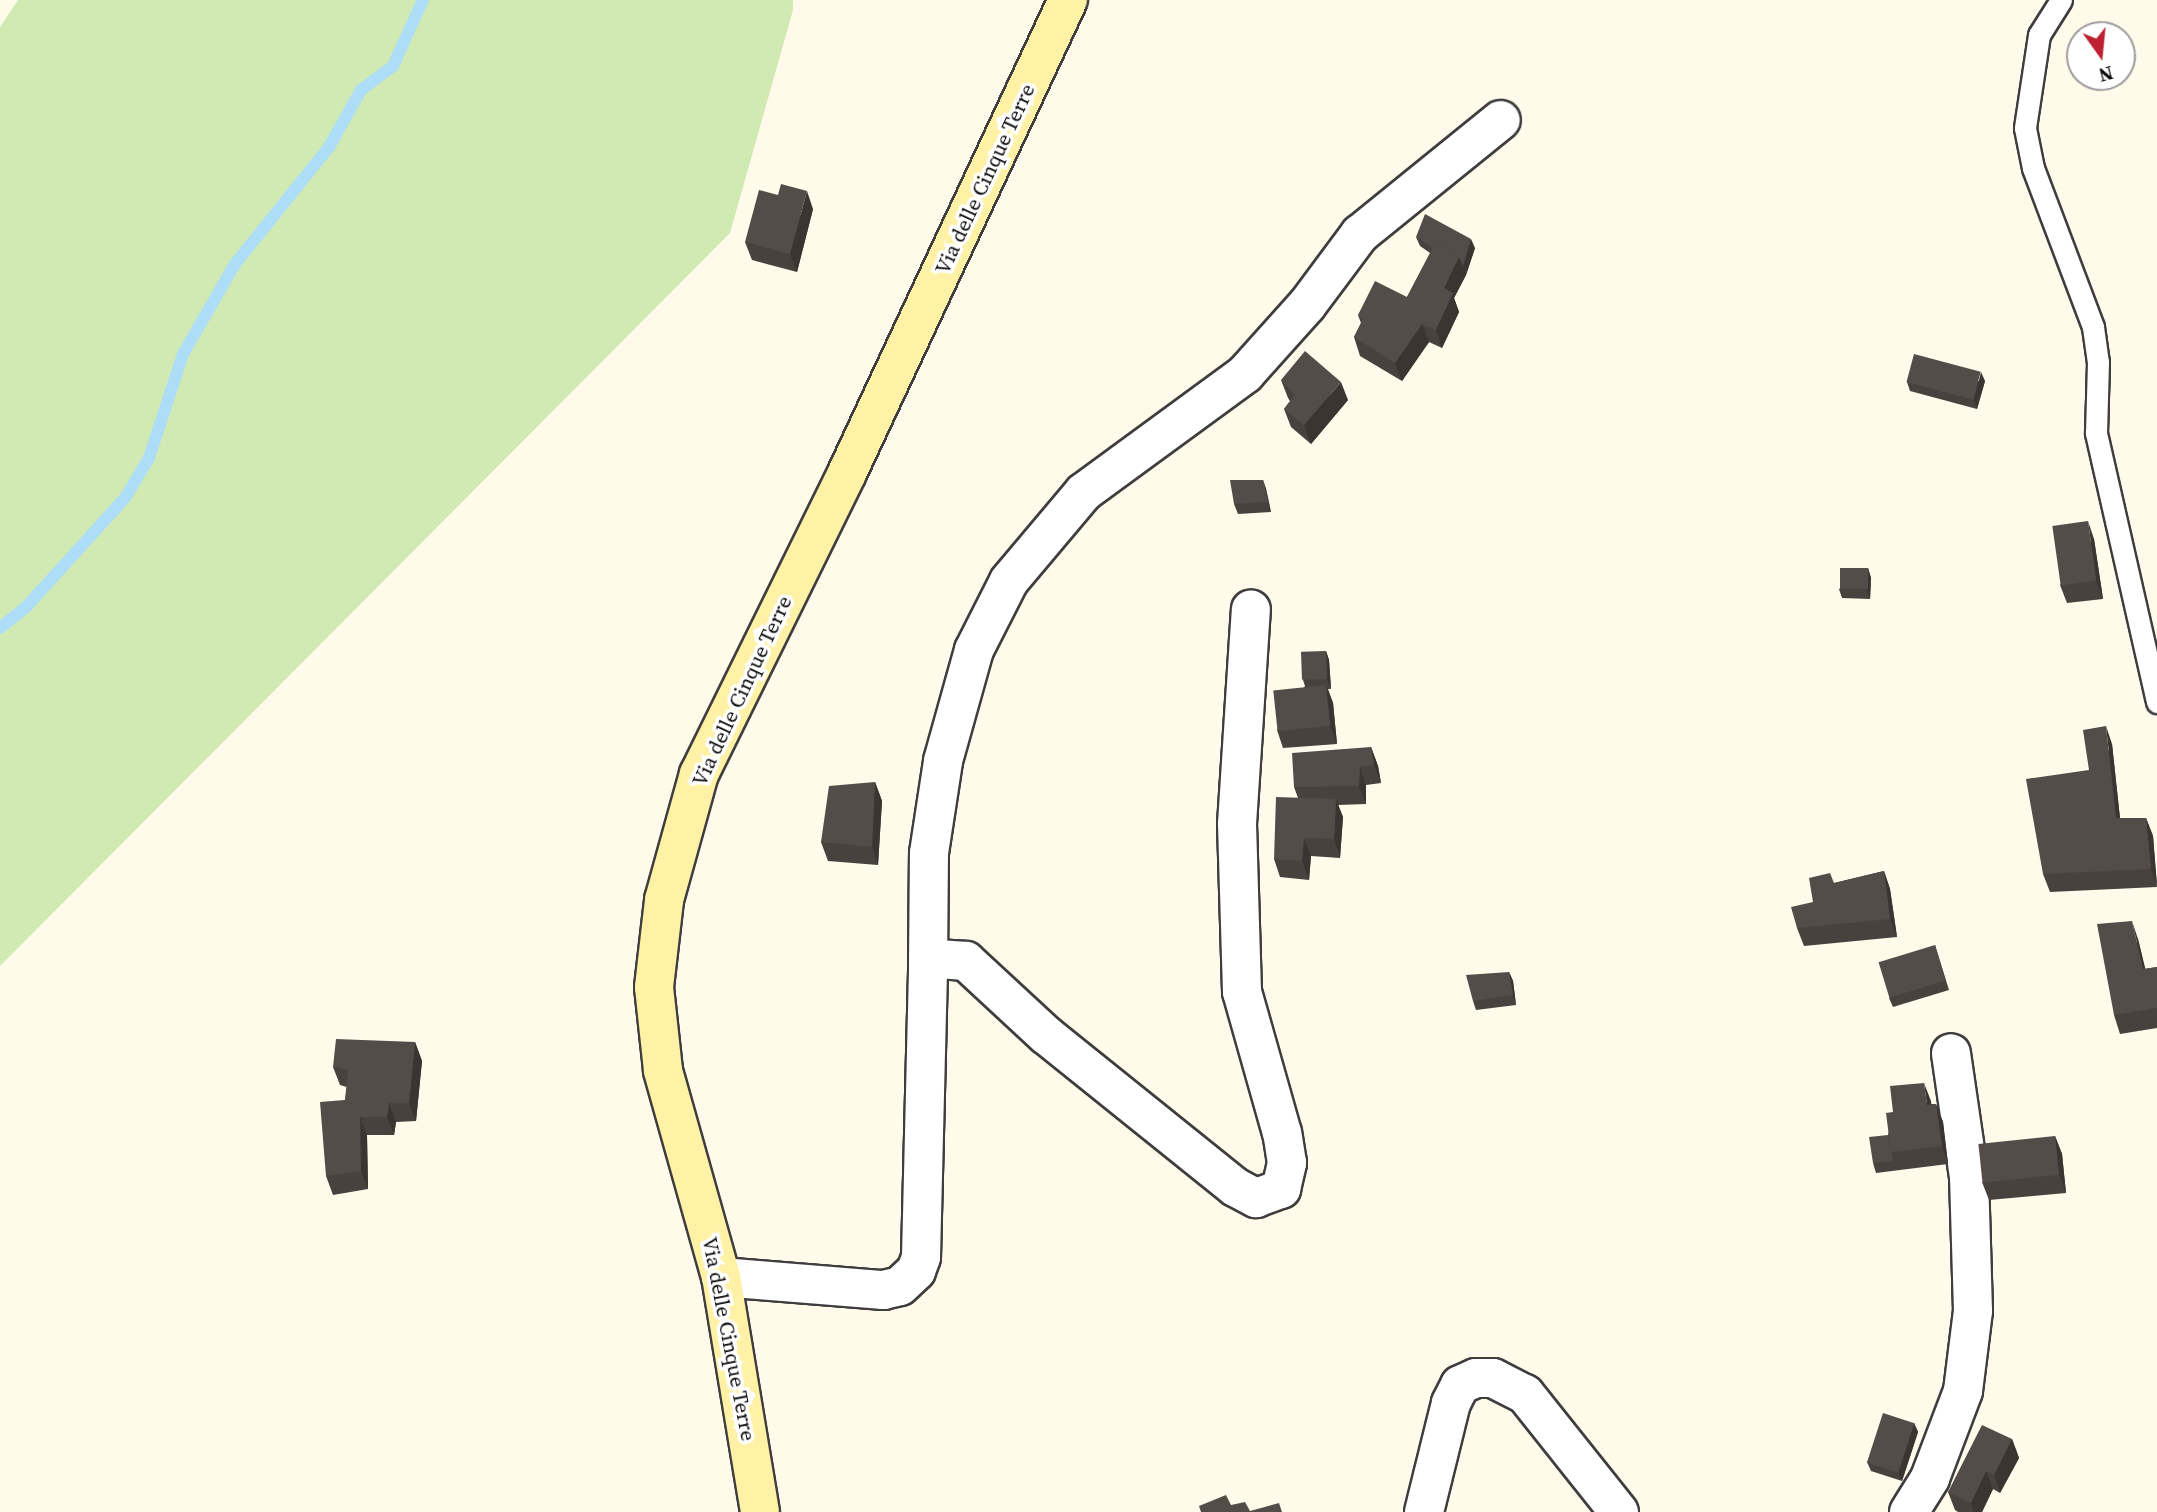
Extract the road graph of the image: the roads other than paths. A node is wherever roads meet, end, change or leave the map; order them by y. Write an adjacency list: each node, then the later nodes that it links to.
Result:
1 (1068, 0): 8 (main road, Via delle Cinque Terre)
2 (2061, 0): 5 (lane)
3 (1501, 120): 6 (street)
4 (1251, 609): 6 (street)
5 (2157, 702)
6 (928, 965): 8 (street)
7 (1951, 1053): 12 (street)
8 (721, 1277): 9 (main road, Via delle Cinque Terre)
9 (760, 1512)
10 (1424, 1512): 11 (street)
11 (1619, 1512)
12 (1909, 1512)

